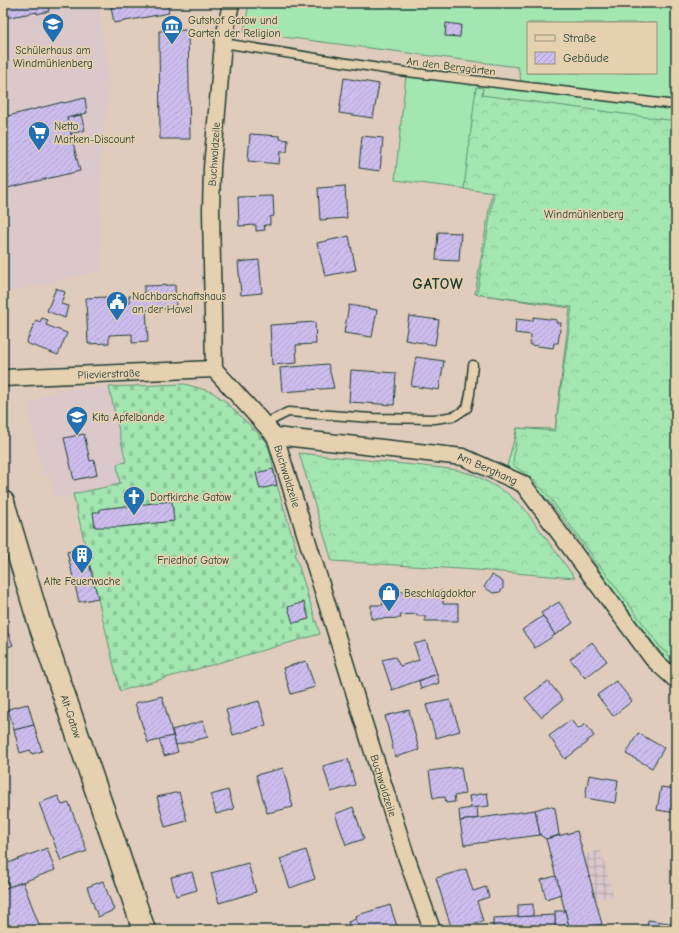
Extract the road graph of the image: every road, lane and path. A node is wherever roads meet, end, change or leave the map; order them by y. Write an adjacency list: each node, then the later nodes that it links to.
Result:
1 (231, 3): 2 (street, Buchwaldzeile)
2 (223, 43): 3 (lane, An den Berggärten); 5 (street, Buchwaldzeile)
3 (676, 105)
4 (473, 365): 7 (lane)
5 (214, 369): 6 (street, Plievierstraße); 7 (street, Buchwaldzeile)
6 (3, 378)
7 (264, 424): 8 (street, Buchwaldzeile)
8 (275, 436): 10 (street, Am Berghang); 12 (street, Buchwaldzeile)
9 (3, 502): 11 (main road, Alt-Gatow)
10 (676, 680)
11 (144, 930)
12 (432, 930)

